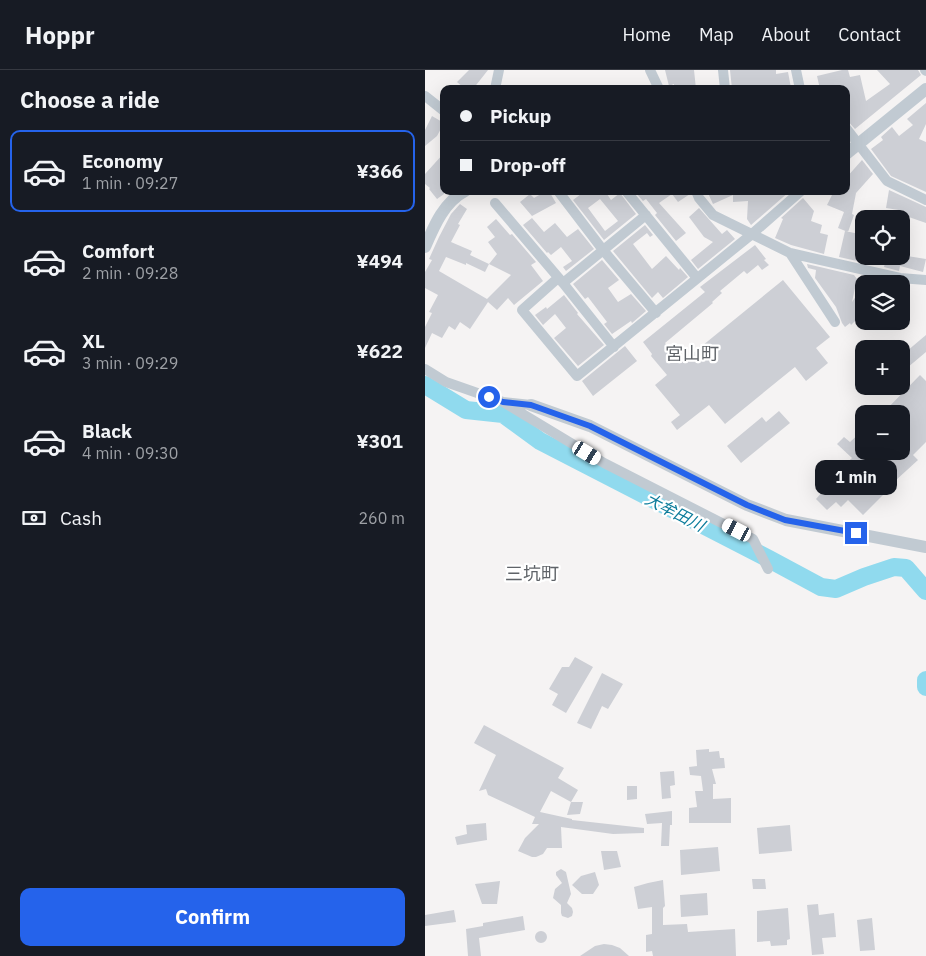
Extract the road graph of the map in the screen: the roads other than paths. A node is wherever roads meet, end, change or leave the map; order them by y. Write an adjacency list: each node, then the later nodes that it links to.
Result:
1 (499, 70): 5 (street)
2 (650, 70): 6 (street)
3 (723, 70): 7 (street)
4 (796, 70): 8 (street)
5 (496, 85)
6 (657, 85)
7 (725, 85)
8 (799, 85)
9 (926, 90): 13 (street)
10 (425, 96): 11 (street)
11 (440, 108)
12 (850, 133): 13 (street)
13 (859, 145): 14 (street); 20 (street)
14 (850, 151)
15 (457, 195): 24 (street)
16 (561, 195): 25 (street)
17 (629, 195): 22 (street)
18 (698, 195): 23 (street)
19 (796, 195): 23 (street)
20 (926, 200)
21 (495, 203): 28 (street)
22 (646, 215): 25 (street); 27 (street)
23 (752, 234): 26 (street); 27 (street)
24 (425, 247)
25 (603, 250): 28 (street); 30 (street)
26 (790, 253): 29 (street); 31 (street)
27 (697, 278): 30 (street)
28 (561, 280): 32 (street); 32 (street)
29 (926, 280)
30 (655, 313): 32 (street)
31 (835, 322)
32 (613, 347)
33 (425, 369): 34 (street)
34 (503, 402): 35 (street); 37 (street)
35 (531, 405): 36 (street)
36 (926, 547)
37 (769, 569)

